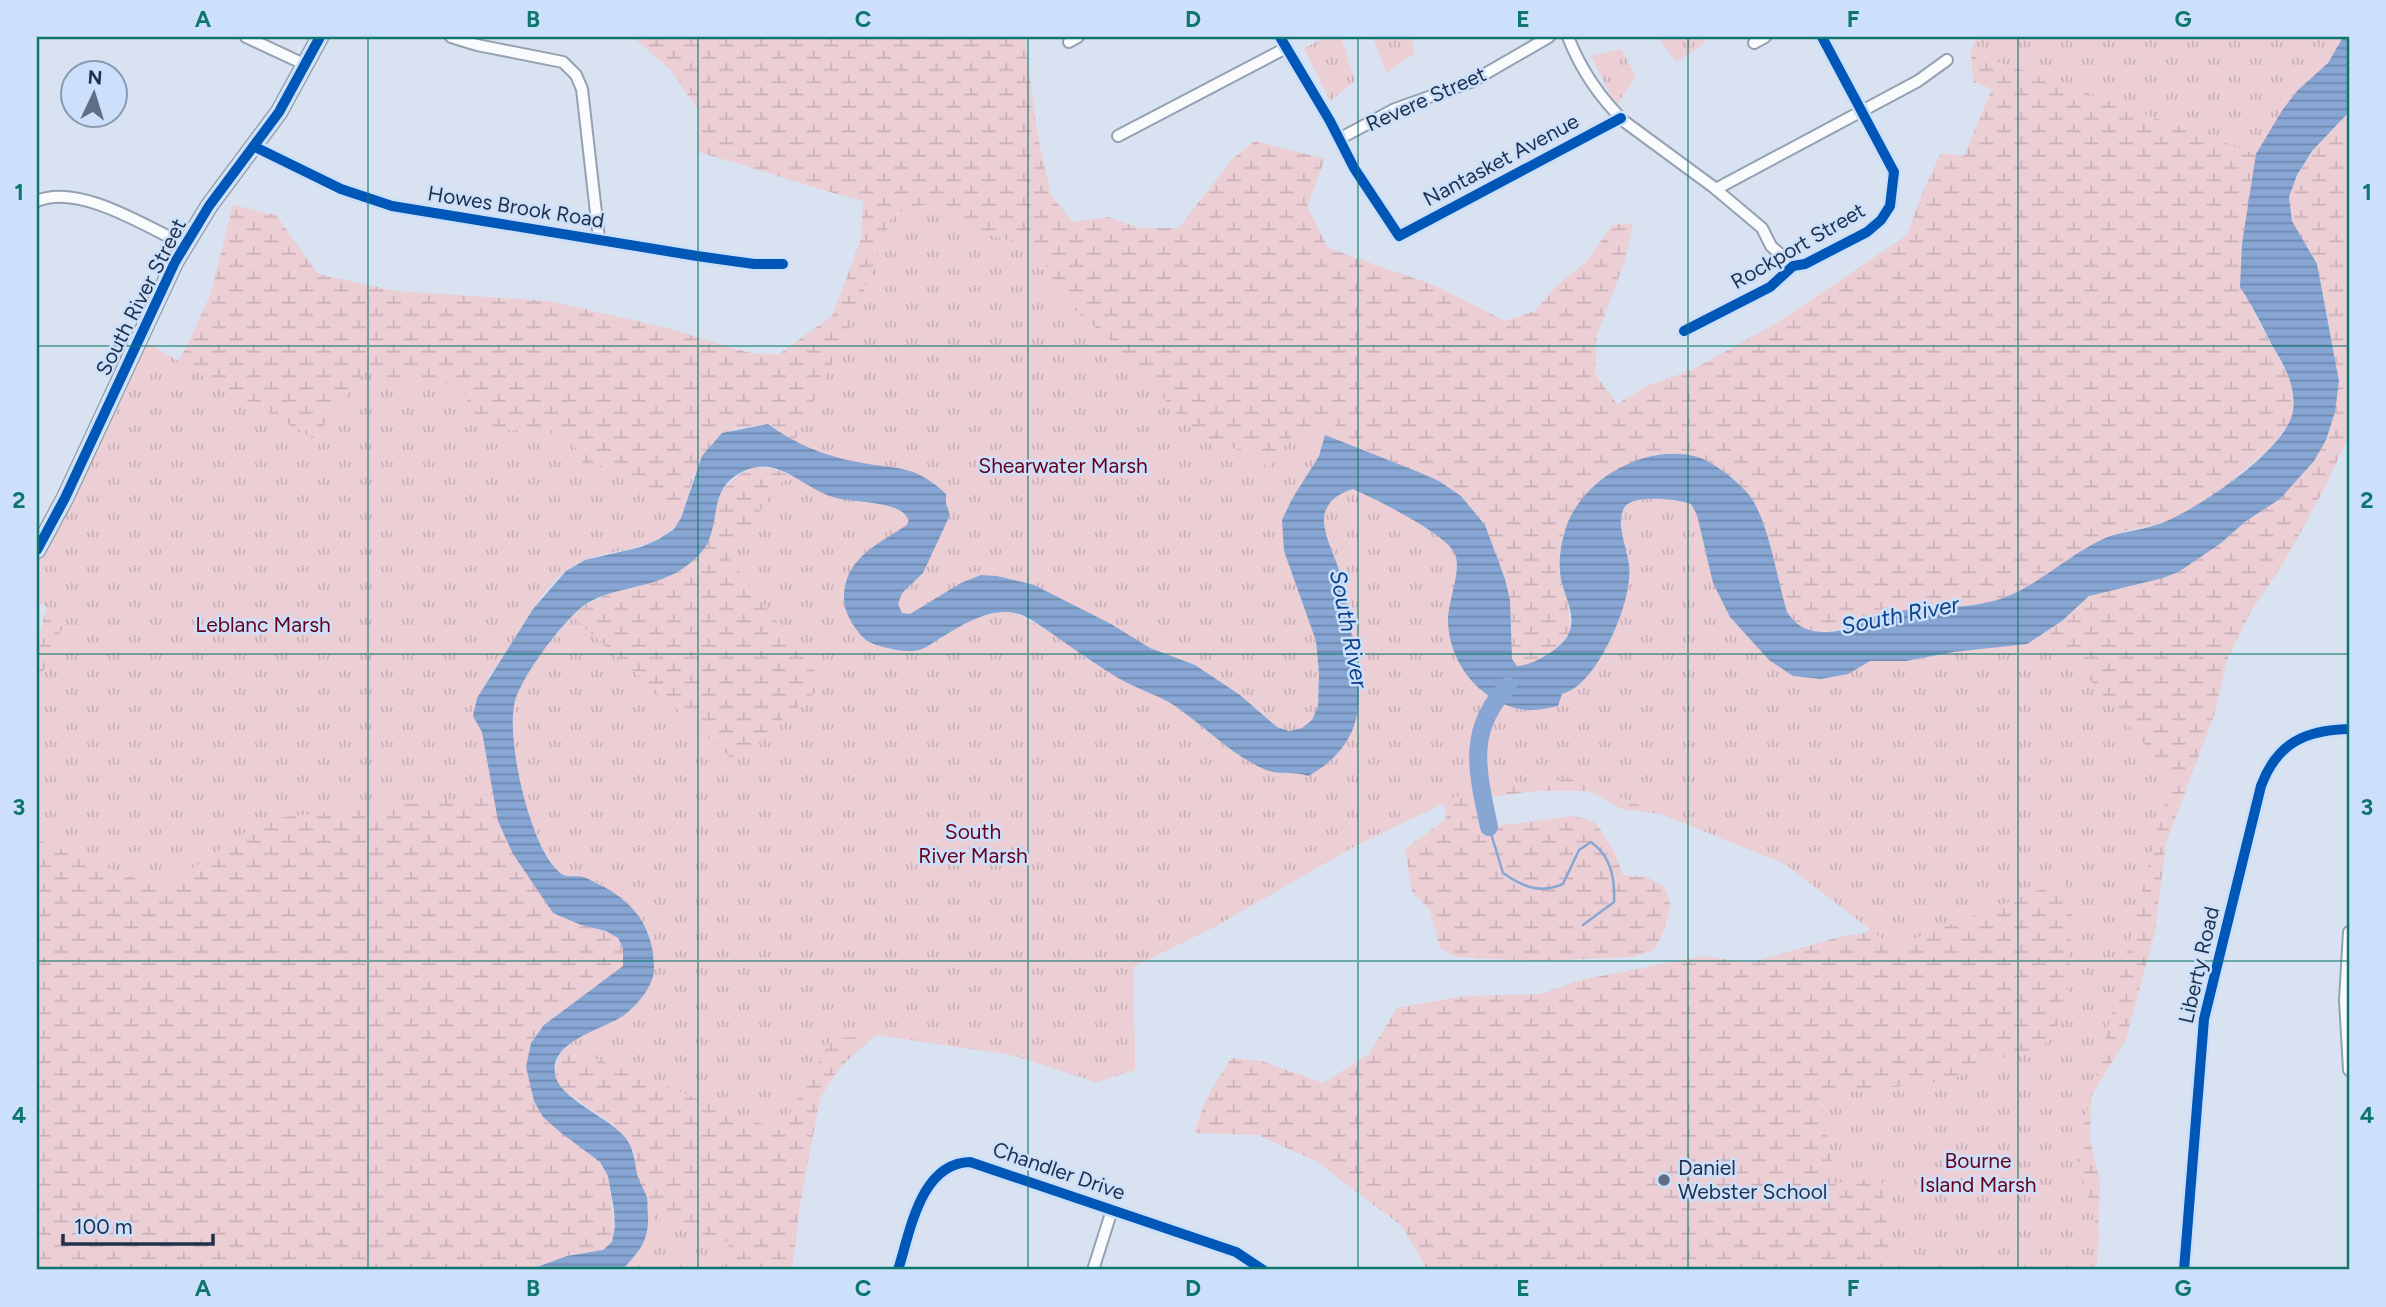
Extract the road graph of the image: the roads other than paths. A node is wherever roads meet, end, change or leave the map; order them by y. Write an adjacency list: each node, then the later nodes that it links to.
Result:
1 (246, 37): 12 (street)
2 (320, 37): 12 (street, South River Street)
3 (451, 37): 20 (street)
4 (1280, 37): 10 (street)
5 (1549, 37): 16 (street, Revere Street)
6 (1568, 37): 14 (street)
7 (1765, 37): 9 (street)
8 (1822, 37): 13 (street)
9 (1754, 43)
10 (1286, 48): 15 (street); 16 (street)
11 (1947, 60): 13 (street)
12 (306, 65): 17 (street, South River Street)
13 (1862, 112): 18 (street); 23 (street, Rockport Street)
14 (1621, 118): 16 (street, Nantasket Avenue); 18 (street)
15 (1118, 136)
16 (1339, 139)
17 (255, 147): 20 (street, Howes Brook Road); 21 (street, South River Street)
18 (1716, 189): 23 (street)
19 (37, 201): 21 (street)
20 (599, 239): 22 (street, Howes Brook Road)
21 (185, 245): 25 (street, South River Street)
22 (783, 264)
23 (1793, 266): 24 (street, Rockport Street)
24 (1684, 331)
25 (37, 550)
26 (2349, 729): 34 (street, Liberty Road)
27 (2349, 932): 28 (street)
28 (2349, 1070)
29 (1112, 1210): 30 (street, Chandler Drive); 31 (street, Chandler Drive); 32 (street)
30 (1254, 1266): 33 (street, Chandler Drive)
31 (898, 1270)
32 (1093, 1270)
33 (1263, 1270)
34 (2184, 1270)

